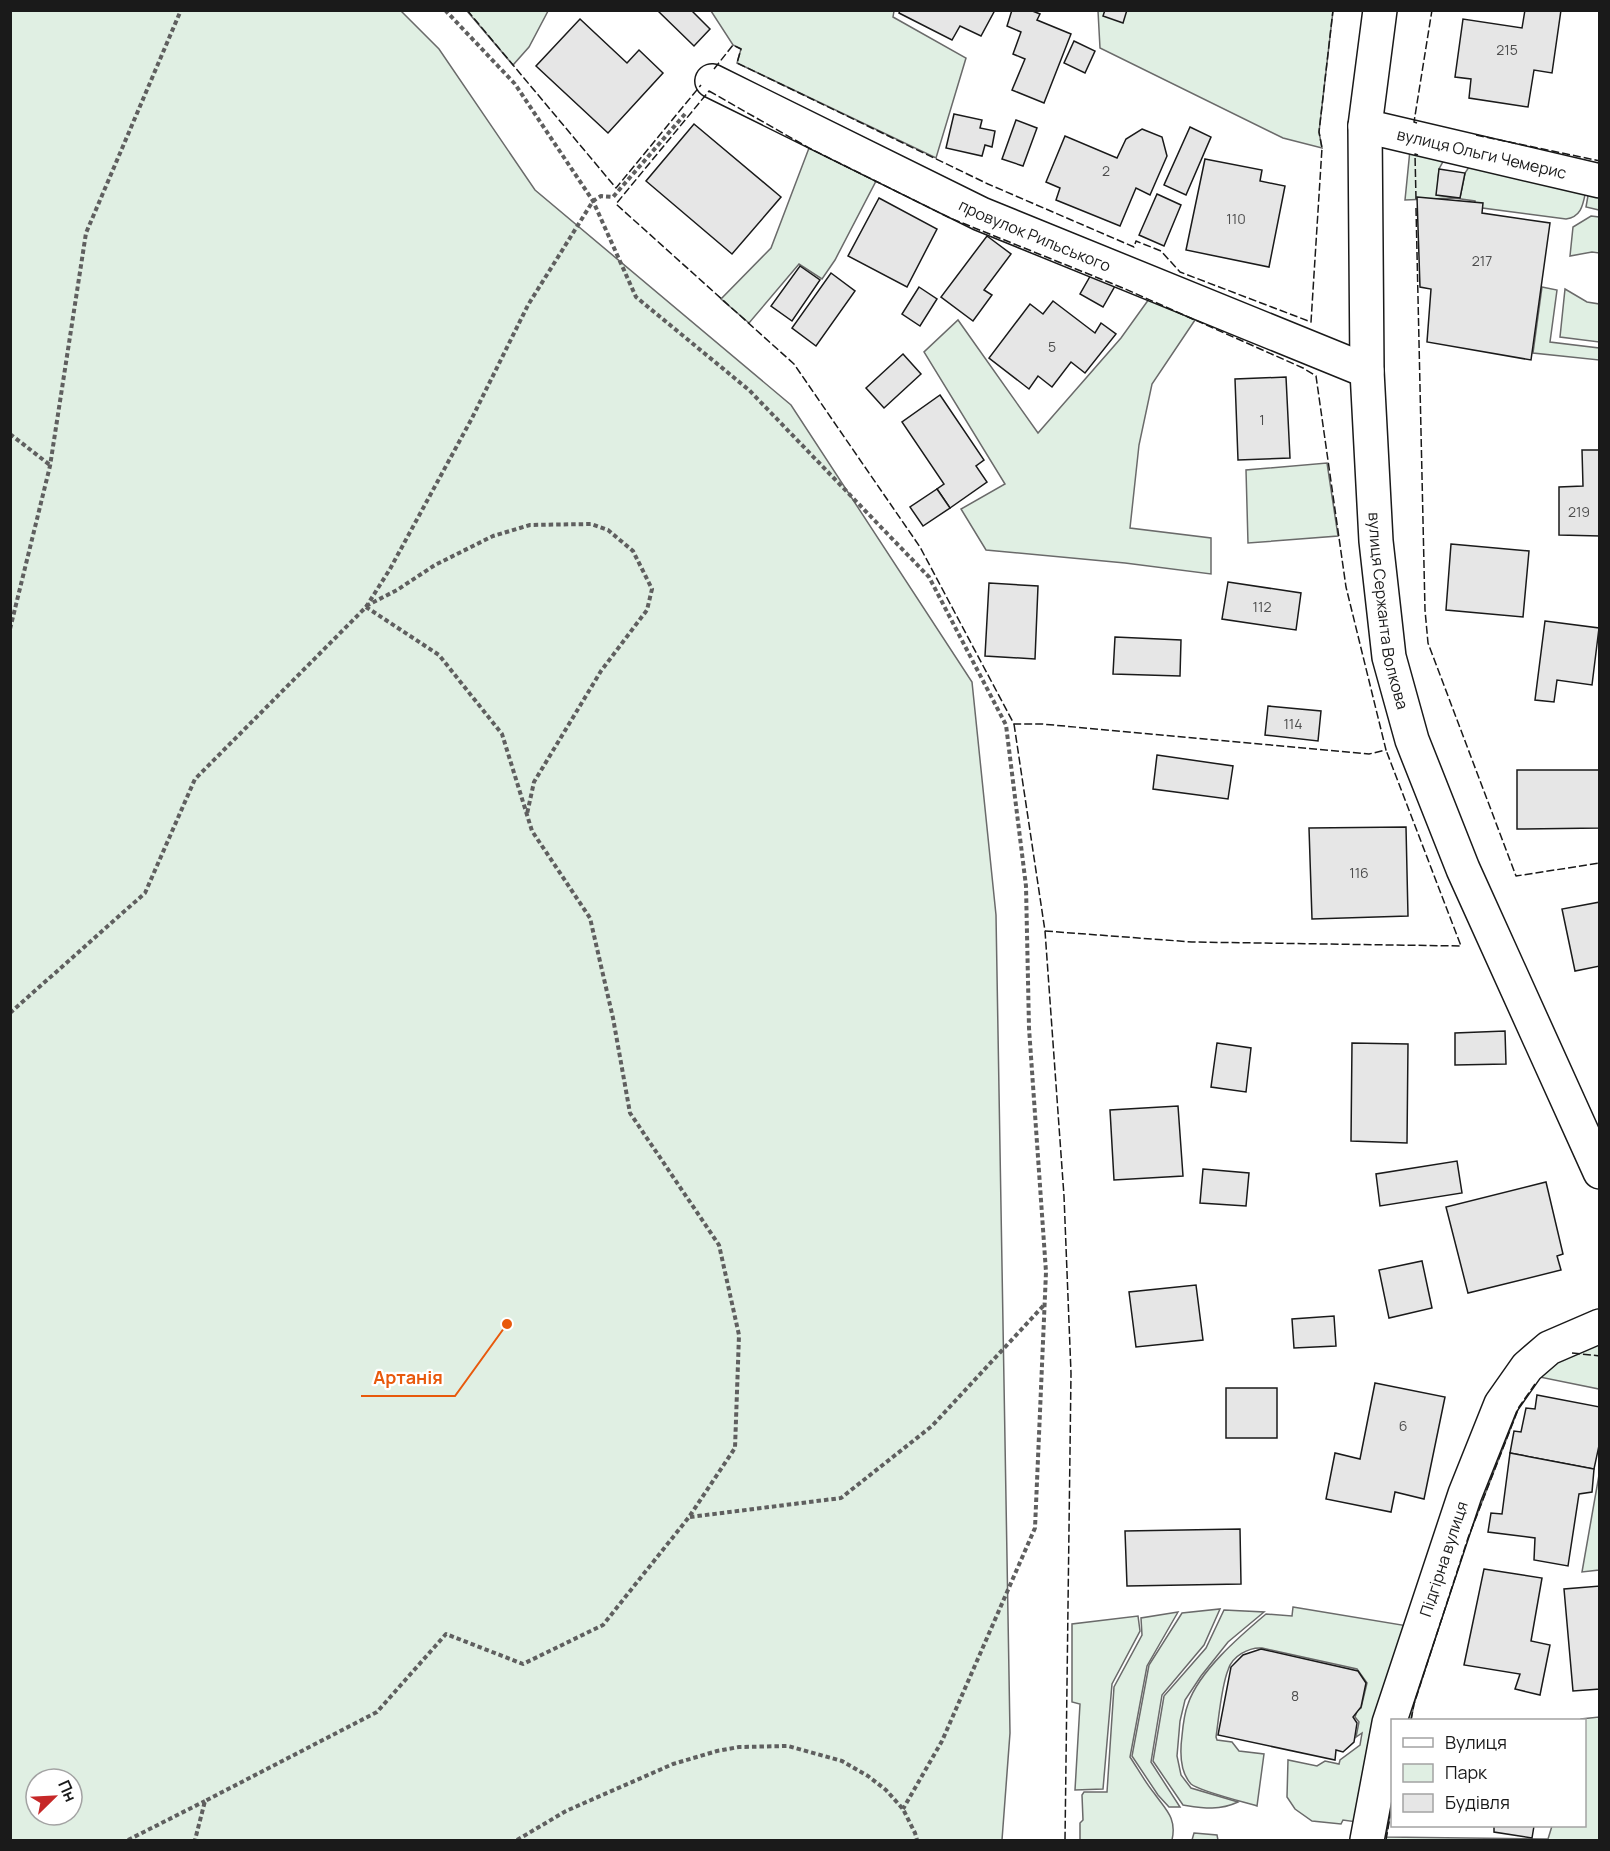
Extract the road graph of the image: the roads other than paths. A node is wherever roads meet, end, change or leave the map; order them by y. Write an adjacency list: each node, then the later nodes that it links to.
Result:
1 (1380, 10): 3 (street, вулиця Сержанта Волкова)
2 (712, 81): 5 (street, провулок Рильського)
3 (1365, 126): 4 (street, вулиця Ольги Чемерис); 5 (street, вулиця Сержанта Волкова)
4 (1599, 181)
5 (1367, 371): 6 (street, вулиця Сержанта Волкова)
6 (1599, 1172)
7 (1599, 1326): 8 (street, Підгірна вулиця)
8 (1367, 1840)

